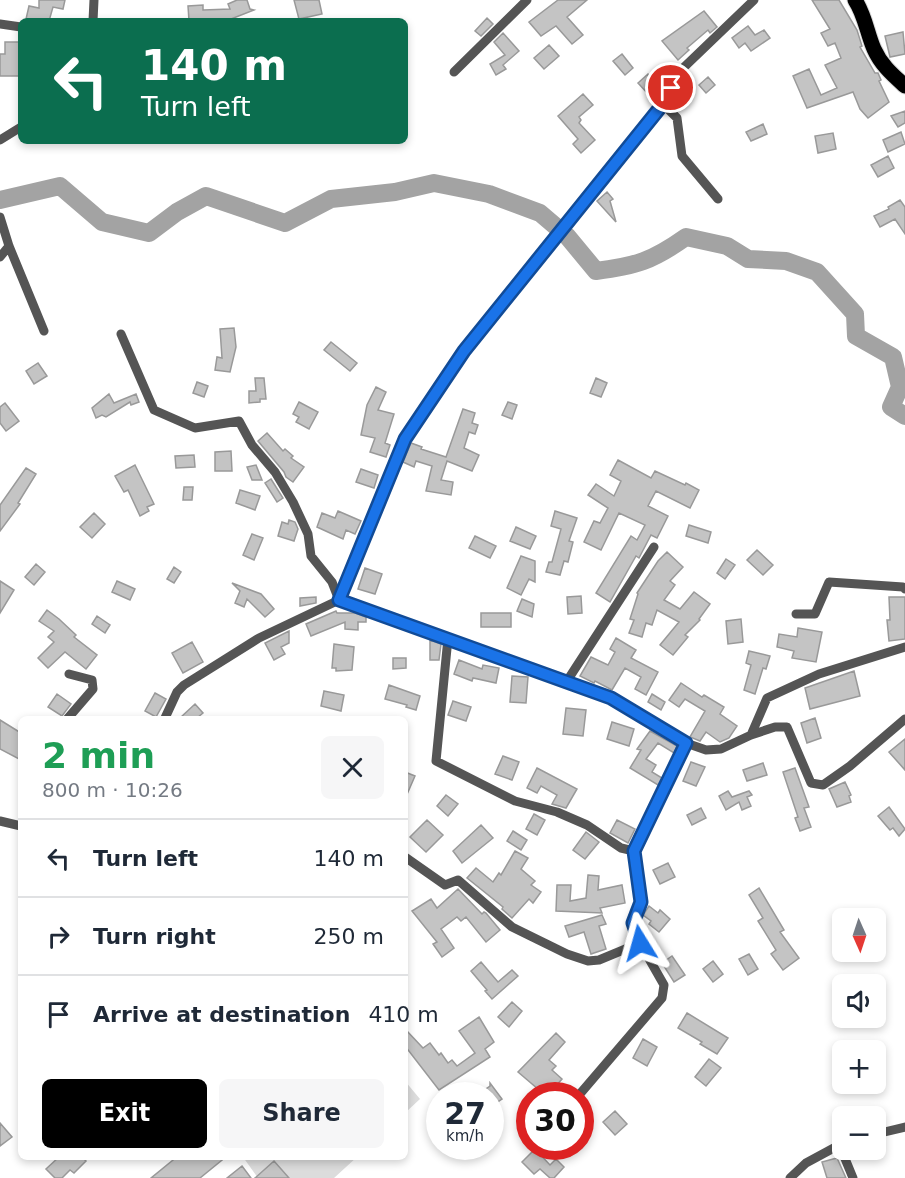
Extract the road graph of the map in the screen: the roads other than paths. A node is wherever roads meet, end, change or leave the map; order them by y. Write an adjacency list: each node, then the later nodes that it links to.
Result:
1 (94, 0): 5 (street)
2 (527, 0): 8 (street)
3 (754, 0): 10 (street)
4 (855, 0): 9 (main road)
5 (93, 18)
6 (0, 24): 7 (street)
7 (18, 27)
8 (454, 72)
9 (905, 86)
10 (663, 104): 13 (street); 21 (street)
11 (18, 128): 12 (street)
12 (0, 140)
13 (718, 199)
14 (0, 217): 15 (street)
15 (9, 246): 16 (street); 17 (street)
16 (0, 257)
17 (44, 331)
18 (121, 334): 21 (street)
19 (654, 547): 26 (street)
20 (905, 589): 22 (street)
21 (339, 600): 23 (street); 28 (street)
22 (796, 614)
23 (448, 638): 26 (street); 34 (street)
24 (905, 647): 30 (street)
25 (69, 674): 27 (street)
26 (567, 681): 31 (street)
27 (70, 716)
28 (166, 716)
29 (905, 718): 30 (street)
30 (751, 735): 31 (street)
31 (686, 743): 34 (street)
32 (0, 821): 33 (street)
33 (18, 825)
34 (634, 851): 36 (street)
35 (408, 859): 36 (street)
36 (640, 943): 37 (street)
37 (590, 1082)
38 (905, 1127): 39 (street)
39 (886, 1132)
40 (832, 1148): 42 (street)
41 (847, 1160): 43 (street)
42 (789, 1178)
43 (853, 1178)

